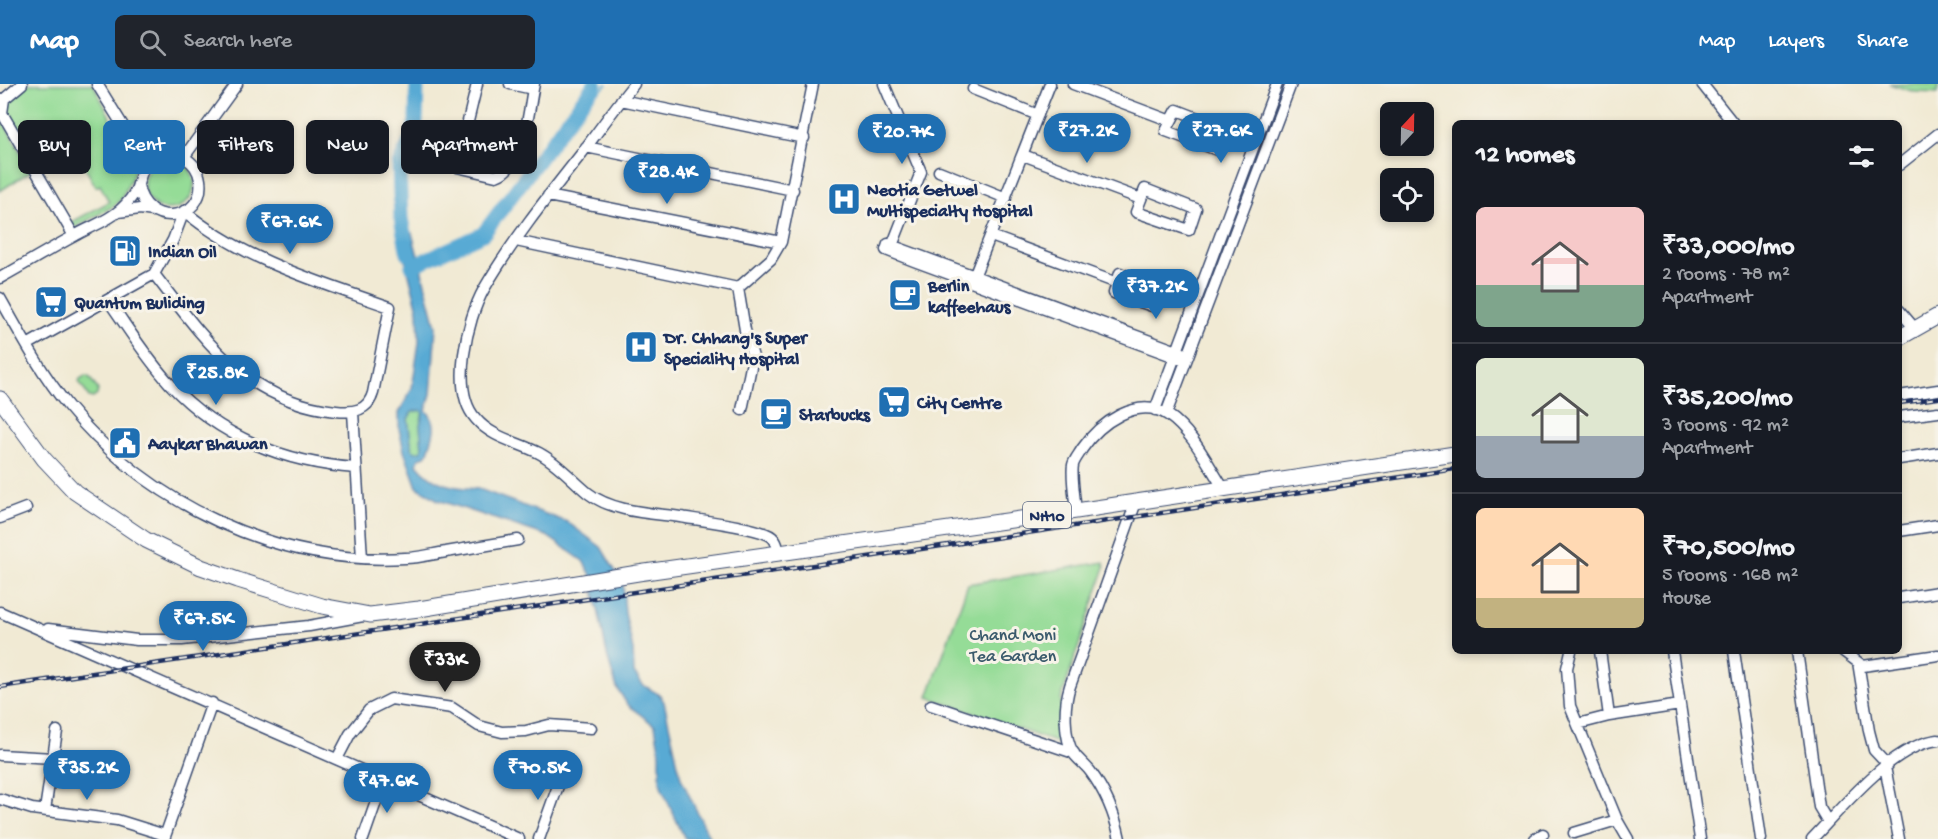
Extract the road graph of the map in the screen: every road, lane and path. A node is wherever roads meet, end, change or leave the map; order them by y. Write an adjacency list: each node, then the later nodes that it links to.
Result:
1 (22, 84): 38 (street)
2 (97, 84): 18 (street)
3 (237, 84): 25 (street)
4 (477, 84): 14 (street)
5 (510, 84): 14 (street)
6 (634, 84): 16 (street)
7 (812, 84): 22 (street)
8 (884, 84): 44 (street)
9 (1050, 84): 17 (street)
10 (1073, 84): 20 (street)
11 (1277, 84): 54 (street)
12 (1291, 84): 55 (street)
13 (1702, 84): 19 (street)
14 (534, 87)
15 (973, 89): 17 (street)
16 (621, 100): 22 (street); 23 (street)
17 (1038, 115): 24 (street)
18 (119, 120)
19 (1731, 120)
20 (1172, 121): 20 (street)
21 (1938, 134): 27 (street)
22 (804, 138): 31 (street)
23 (586, 147): 31 (street); 32 (street)
24 (1023, 155): 33 (street); 34 (street)
25 (185, 156)
26 (185, 158): 36 (street)
27 (1902, 163)
28 (939, 171): 33 (street)
29 (140, 174): 30 (street)
30 (138, 185): 35 (street); 37 (street)
31 (793, 190): 41 (street)
32 (548, 196): 40 (street); 41 (street)
33 (1006, 198): 39 (street)
34 (1141, 199): 34 (street)
35 (154, 211): 36 (street); 37 (street)
36 (184, 211): 42 (street); 61 (street)
37 (118, 212): 38 (street)
38 (74, 236): 43 (street)
39 (991, 236): 44 (street); 45 (street)
40 (516, 241): 46 (street); 77 (street)
41 (781, 242): 46 (street)
42 (154, 274): 48 (street); 61 (street)
43 (0, 278)
44 (974, 279): 54 (street)
45 (1117, 283)
46 (738, 288): 59 (street)
47 (0, 298): 53 (street)
48 (108, 300): 53 (street); 68 (street)
49 (1902, 314): 51 (street)
50 (1938, 316): 51 (highway)
51 (1916, 330): 52 (highway)
52 (1902, 337)
53 (27, 345): 78 (street)
54 (1176, 354): 55 (street); 60 (street)
55 (1187, 358): 63 (street)
56 (1938, 390): 57 (street)
57 (1902, 396)
58 (0, 399): 82 (highway, NH10)
59 (742, 410)
60 (1155, 410): 63 (street); 72 (street)
61 (353, 412): 68 (street)
62 (1938, 412): 64 (street)
63 (1166, 414): 69 (street)
64 (1902, 417)
65 (1938, 453): 67 (street)
66 (1452, 454): 69 (highway, NH10)
67 (1902, 459)
68 (356, 468): 78 (street)
69 (1224, 489): 70 (highway, NH10)
70 (1136, 502): 72 (highway, NH10); 100 (street)
71 (26, 508): 73 (street)
72 (1076, 511): 77 (highway, NH10)
73 (0, 518)
74 (1938, 525): 75 (street)
75 (1902, 531)
76 (518, 540): 78 (street)
77 (779, 554): 82 (highway, NH10)
78 (362, 558)
79 (1938, 592): 80 (street)
80 (1902, 598)
81 (0, 612): 83 (street)
82 (370, 615): 83 (street)
83 (36, 627): 92 (street)
84 (1570, 654): 96 (street)
85 (1600, 654): 95 (street)
86 (1672, 654): 94 (street)
87 (1734, 654): 119 (street)
88 (1797, 654): 110 (street)
89 (1847, 654): 91 (street)
90 (1938, 655): 91 (street)
91 (1858, 662): 104 (street)
92 (212, 703): 103 (street); 112 (street)
93 (931, 705): 100 (street)
94 (1680, 705): 95 (street); 118 (street)
95 (1609, 716): 96 (street)
96 (1578, 724): 109 (street)
97 (591, 728): 103 (street)
98 (57, 731): 102 (street)
99 (1938, 740): 104 (street)
100 (1074, 753): 116 (street)
101 (0, 755): 102 (street)
102 (53, 758): 108 (street)
103 (337, 759): 106 (street)
104 (1886, 766): 110 (street); 121 (street)
105 (563, 772): 115 (street)
106 (384, 779): 113 (street); 114 (street)
107 (0, 799): 108 (street)
108 (45, 810): 112 (street)
109 (1617, 820): 111 (street); 117 (street)
110 (1828, 822): 120 (street)
111 (1574, 833)
112 (164, 837)
113 (363, 839)
114 (519, 839)
115 (539, 839)
116 (1120, 839)
117 (1628, 839)
118 (1700, 839)
119 (1761, 839)
120 (1812, 839)
121 (1899, 839)

